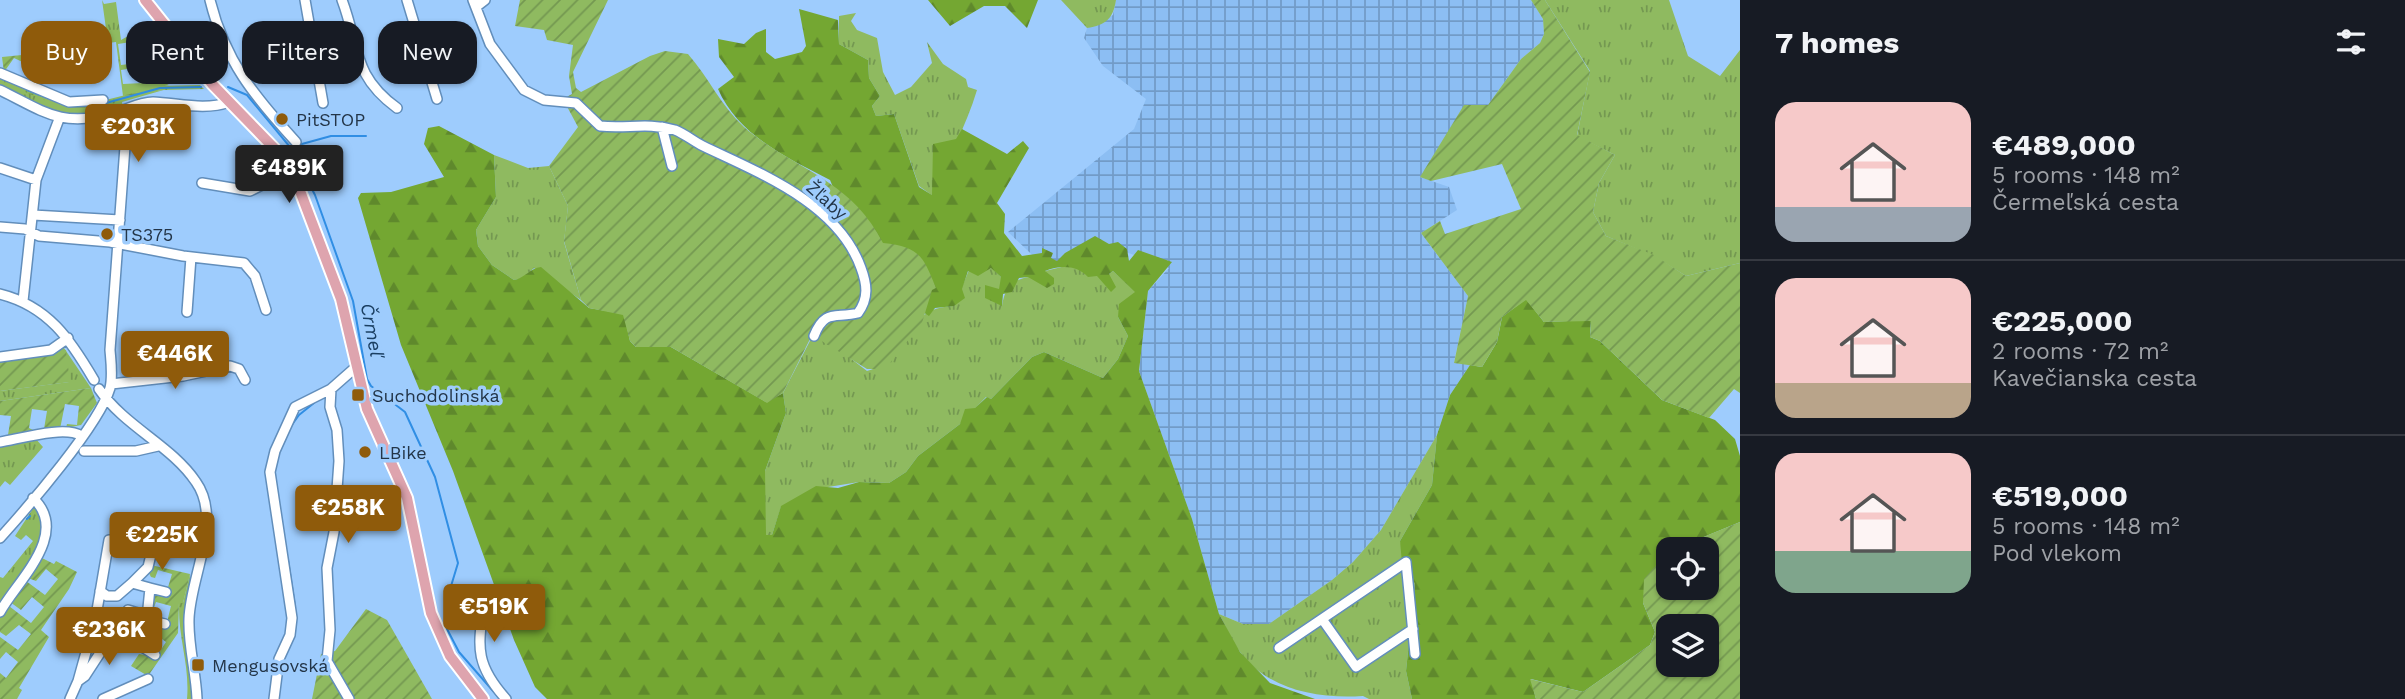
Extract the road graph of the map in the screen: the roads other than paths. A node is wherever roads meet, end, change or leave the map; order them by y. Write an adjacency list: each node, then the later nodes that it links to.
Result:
1 (145, 0): 8 (main road)
2 (210, 0): 9 (street)
3 (305, 0): 17 (street)
4 (342, 0): 18 (street)
5 (407, 0): 14 (street)
6 (485, 0): 7 (street)
7 (475, 3): 21 (street, Žľaby)
8 (161, 21)
9 (216, 21)
10 (228, 55): 22 (street)
11 (0, 74): 15 (street)
12 (213, 84): 16 (main road)
13 (0, 90): 20 (street)
14 (437, 99)
15 (103, 100)
16 (229, 102): 19 (street); 25 (main road)
17 (323, 103)
18 (397, 108)
19 (124, 110): 20 (street); 29 (street)
20 (59, 119): 26 (street)
21 (662, 127): 23 (street); 38 (street, Žľaby)
22 (296, 142)
23 (672, 166)
24 (0, 168): 26 (street)
25 (290, 171): 27 (street); 41 (main road)
26 (36, 180): 28 (street)
27 (202, 183)
28 (33, 215): 29 (street); 31 (street)
29 (120, 220): 32 (street)
30 (0, 227): 31 (street)
31 (32, 233): 32 (street); 35 (street)
32 (118, 244): 33 (street); 43 (street)
33 (191, 257): 36 (street); 37 (street)
34 (0, 294): 35 (street)
35 (23, 301): 39 (street)
36 (266, 310)
37 (187, 312)
38 (814, 336)
39 (68, 338): 40 (street); 45 (street)
40 (0, 357)
41 (356, 367): 44 (street); 72 (main road)
42 (246, 380): 43 (street)
43 (111, 384): 45 (street)
44 (331, 389): 76 (street); 77 (street)
45 (106, 399): 46 (street); 48 (street)
46 (81, 436): 47 (street); 50 (street)
47 (0, 442)
48 (158, 446): 49 (street); 75 (street)
49 (84, 451)
50 (33, 498): 51 (street); 60 (street)
51 (0, 538)
52 (155, 538): 54 (street)
53 (109, 540): 57 (street)
54 (132, 583): 55 (street); 59 (street)
55 (150, 588): 58 (street); 64 (street)
56 (485, 590): 72 (street)
57 (100, 591): 59 (street); 62 (street)
58 (166, 592)
59 (117, 596): 62 (street)
60 (0, 612)
61 (138, 613): 71 (street)
62 (96, 616): 71 (street)
63 (1322, 619): 66 (street); 66 (street); 67 (street)
64 (147, 620): 65 (street); 69 (street)
65 (165, 624)
66 (1412, 629): 68 (street)
67 (1279, 648)
68 (1415, 654)
69 (155, 655)
70 (148, 679): 74 (street)
71 (78, 681): 73 (street)
72 (488, 693): 78 (street)
73 (70, 699)
74 (103, 699)
75 (197, 699)
76 (274, 699)
77 (349, 699)
78 (506, 699)

